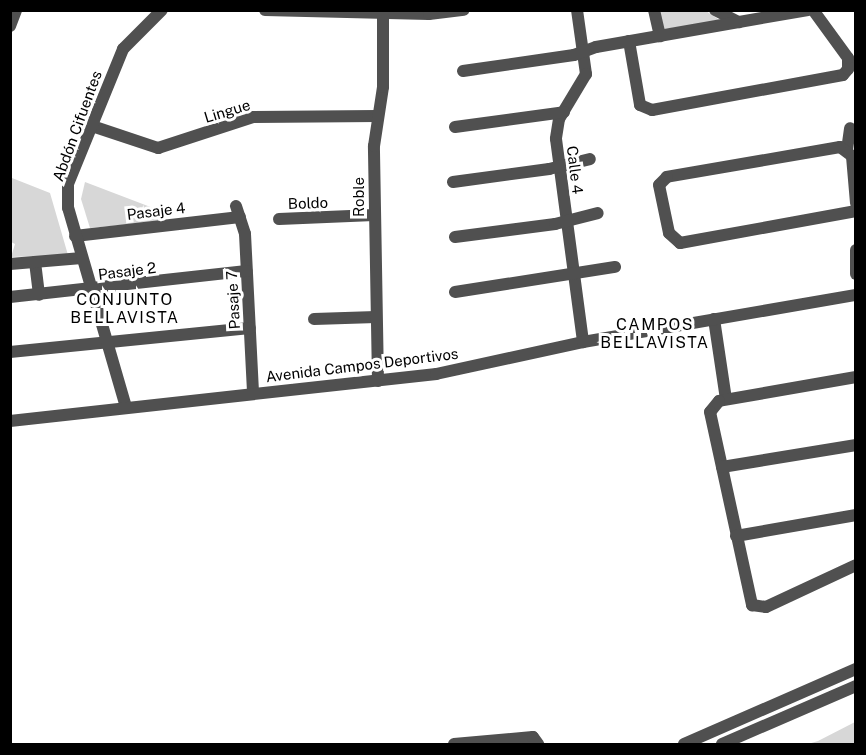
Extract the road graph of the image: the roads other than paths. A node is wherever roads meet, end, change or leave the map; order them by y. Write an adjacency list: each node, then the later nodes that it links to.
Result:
1 (16, 10): 12 (street)
2 (162, 10): 19 (street, Abdón Cifuentes)
3 (265, 10): 10 (street)
4 (464, 10): 10 (street)
5 (577, 10): 15 (street, Calle 4)
6 (654, 10): 13 (street)
7 (715, 10): 11 (street)
8 (808, 10): 11 (street)
9 (813, 10): 14 (street)
10 (383, 12): 18 (street, Roble)
11 (739, 22): 13 (street)
12 (10, 26)
13 (660, 36): 14 (street)
14 (629, 41): 15 (street)
15 (585, 51): 16 (street); 17 (street, Calle 4)
16 (463, 71)
17 (564, 112): 20 (street); 24 (street, Calle 4)
18 (378, 116): 19 (street, Lingue); 30 (street, Roble)
19 (92, 126): 33 (street, Abdón Cifuentes)
20 (455, 127)
21 (850, 128): 22 (street)
22 (847, 150): 26 (street); 28 (street)
23 (590, 159): 24 (street)
24 (559, 166): 25 (street); 32 (street, Calle 4)
25 (453, 182)
26 (855, 203)
27 (238, 211): 33 (street, Pasaje 4); 40 (street, Pasaje 7)
28 (855, 211)
29 (598, 213): 32 (street)
30 (374, 215): 31 (street, Boldo); 48 (street, Roble)
31 (279, 219)
32 (566, 220): 34 (street); 42 (street, Calle 4)
33 (75, 236): 36 (street, Abdón Cifuentes)
34 (455, 237)
35 (855, 250): 41 (street)
36 (82, 258): 37 (street); 43 (street, Abdón Cifuentes)
37 (35, 262): 38 (street); 45 (street)
38 (10, 264)
39 (615, 267): 42 (street)
40 (247, 272): 43 (street, Pasaje 2); 51 (street, Pasaje 7)
41 (855, 274)
42 (574, 275): 44 (street); 53 (street, Calle 4)
43 (92, 290): 45 (street, Pasaje 2); 52 (street, Abdón Cifuentes)
44 (456, 292)
45 (39, 295): 47 (street, Pasaje 2)
46 (855, 295): 50 (street, Avenida Campos Deportivos)
47 (10, 297)
48 (376, 317): 49 (street); 56 (street, Roble)
49 (314, 319)
50 (714, 320): 53 (street, Avenida Campos Deportivos); 58 (street)
51 (250, 328): 52 (street); 57 (street, Pasaje 7)
52 (107, 342): 54 (street); 59 (street, Abdón Cifuentes)
53 (583, 342): 56 (street, Avenida Campos Deportivos)
54 (10, 352)
55 (855, 377): 58 (street)
56 (378, 381): 57 (street, Avenida Campos Deportivos)
57 (253, 393): 59 (street, Avenida Campos Deportivos)
58 (726, 399): 62 (street)
59 (126, 406): 60 (street, Avenida Campos Deportivos)
60 (11, 420)
61 (855, 445): 62 (street)
62 (722, 467): 64 (street)
63 (854, 518): 64 (street)
64 (736, 536): 65 (street)
65 (855, 565)
66 (855, 669): 70 (street)
67 (855, 686): 71 (street)
68 (454, 744): 69 (street)
69 (538, 744)
70 (684, 744)
71 (722, 744)

